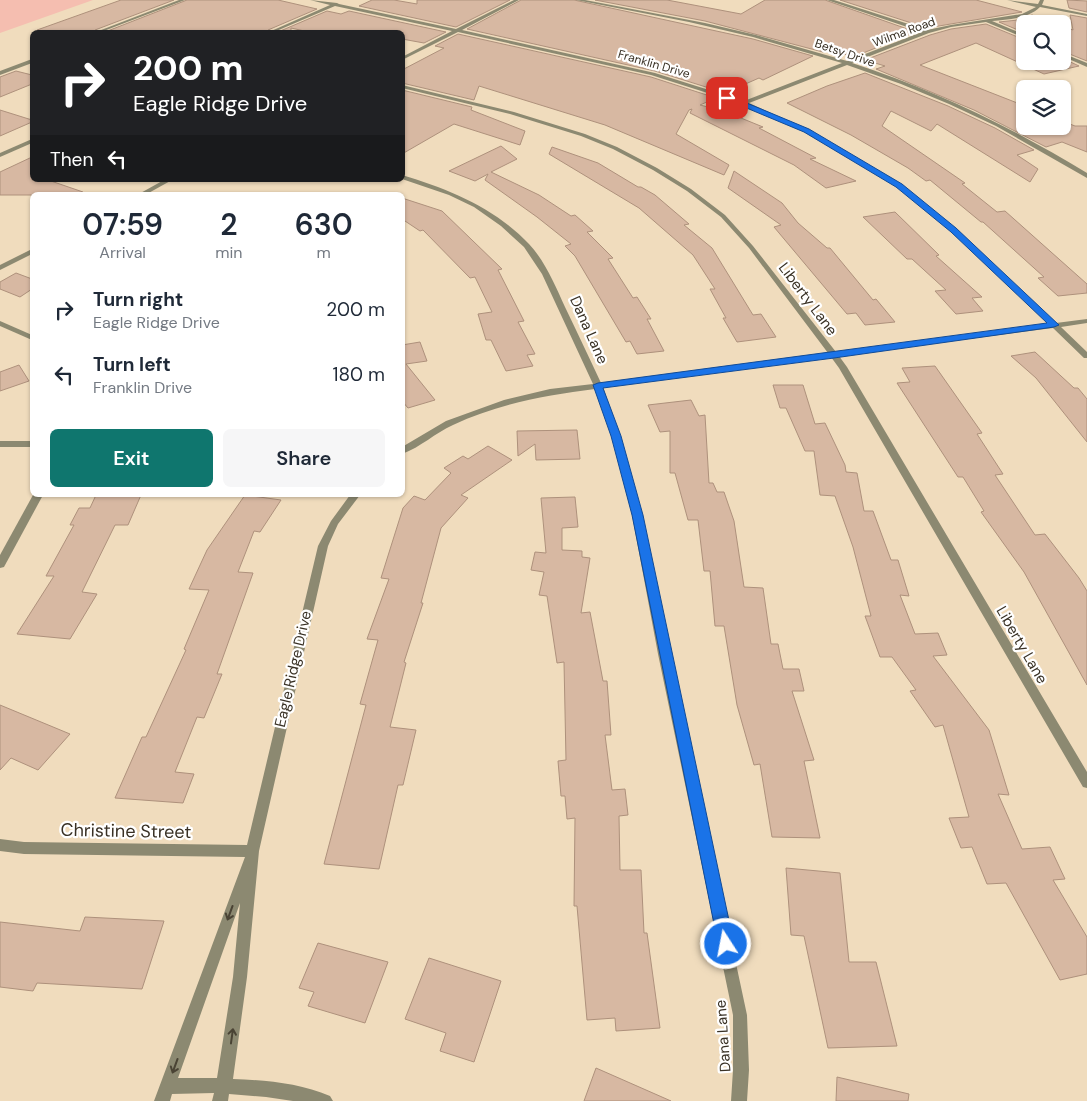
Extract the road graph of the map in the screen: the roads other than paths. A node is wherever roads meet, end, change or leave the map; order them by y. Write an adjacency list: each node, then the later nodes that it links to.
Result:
1 (183, 0): 13 (street)
2 (312, 0): 9 (street, Franklin Drive)
3 (346, 0): 9 (street)
4 (517, 0): 15 (street)
5 (578, 0): 21 (street, Betsy Drive)
6 (829, 0): 16 (street)
7 (1010, 0): 10 (street)
8 (1042, 0): 10 (street)
9 (335, 5): 14 (street); 15 (street, Franklin Drive)
10 (1039, 7): 11 (street); 12 (street, Wilma Road)
11 (1087, 15)
12 (988, 21): 16 (street, Wilma Road); 17 (street)
13 (103, 30)
14 (276, 30)
15 (458, 30): 18 (street); 25 (street, Franklin Drive)
16 (927, 32): 21 (street, Wilma Road)
17 (1016, 34)
18 (405, 58)
19 (1071, 58): 22 (street)
20 (30, 62): 23 (street)
21 (847, 64): 25 (street, Wilma Road); 28 (street, Betsy Drive)
22 (1087, 65)
23 (0, 73)
24 (405, 87): 38 (street, Liberty Lane)
25 (744, 103): 36 (street, Franklin Drive)
26 (30, 142): 27 (street)
27 (0, 155)
28 (1087, 176)
29 (405, 178): 40 (street, Dana Lane)
30 (165, 182): 31 (street)
31 (146, 192)
32 (30, 252): 33 (street)
33 (0, 268)
34 (1087, 321): 36 (street)
35 (0, 323): 37 (street)
36 (1054, 325): 38 (street); 39 (street, Franklin Drive)
37 (30, 337)
38 (834, 356): 40 (street); 47 (street, Liberty Lane)
39 (1087, 356)
40 (598, 385): 43 (street); 55 (street, Dana Lane)
41 (0, 444): 42 (street)
42 (30, 444)
43 (405, 449)
44 (37, 497): 46 (street)
45 (354, 497): 49 (street, Eagle Ridge Drive)
46 (0, 564)
47 (1087, 783)
48 (0, 845): 49 (street, Christine Street)
49 (252, 851): 50 (street, Eagle Ridge Drive, one-way to 49); 51 (street, Eagle Ridge Drive, one-way to 51)
50 (224, 1085): 51 (street); 53 (street, Eagle Ridge Drive); 54 (street)
51 (168, 1086): 52 (street, Eagle Ridge Drive)
52 (162, 1101)
53 (220, 1101)
54 (324, 1101)
55 (739, 1101)

